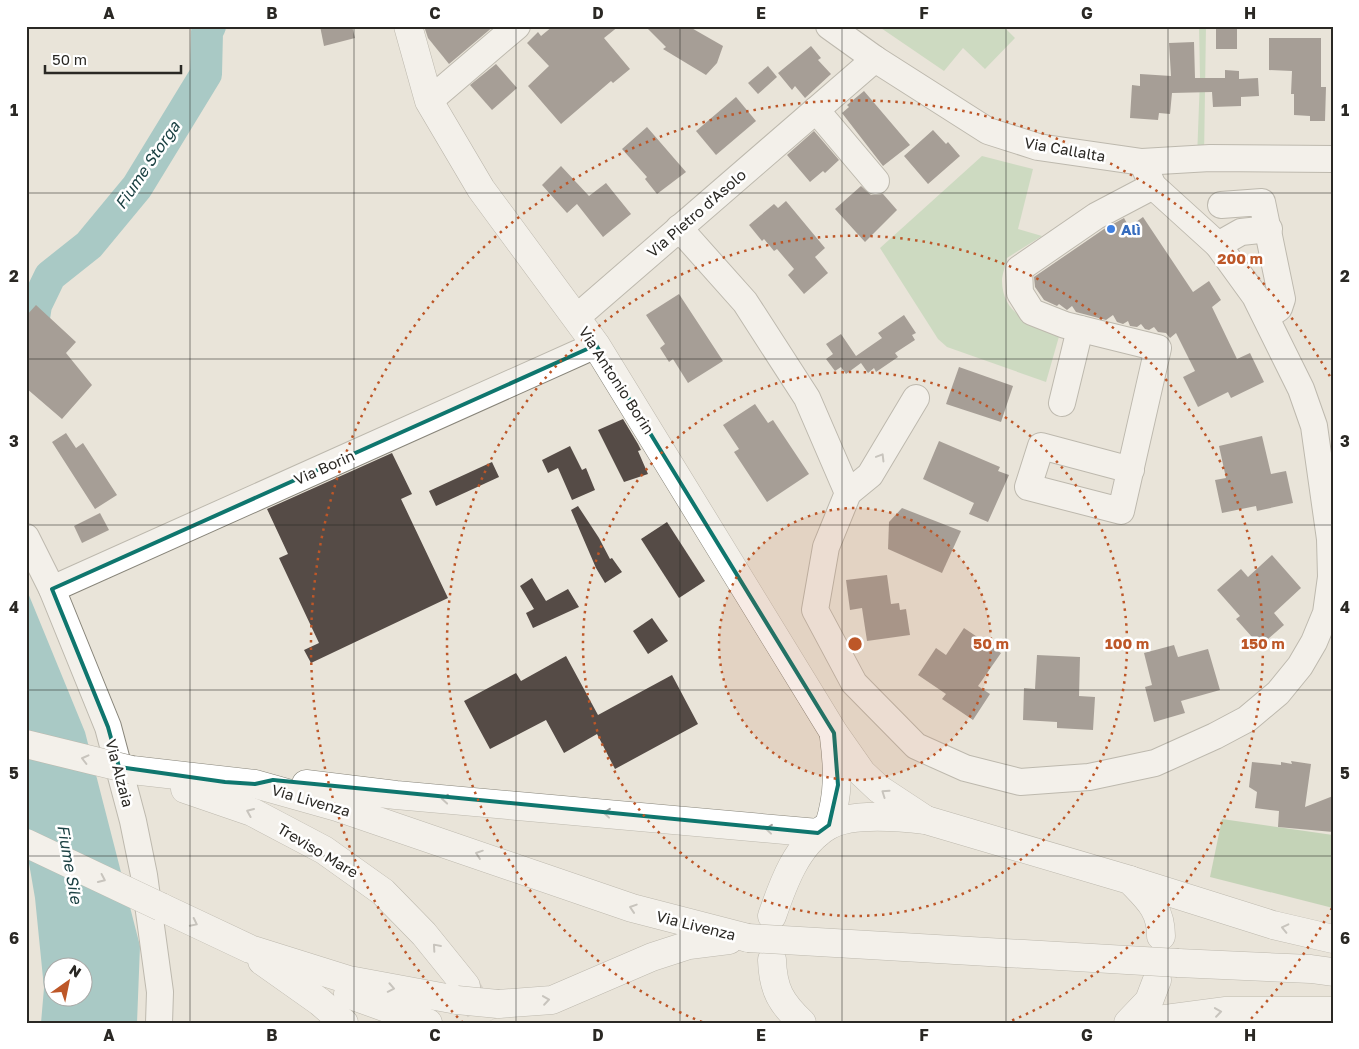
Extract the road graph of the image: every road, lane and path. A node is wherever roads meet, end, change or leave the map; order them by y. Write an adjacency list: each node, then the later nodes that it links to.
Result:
1 (408, 26): 5 (main road, Via Antonio Borin)
2 (517, 26): 5 (street)
3 (829, 26): 4 (street, Via Callalta)
4 (875, 59): 6 (street, Via Pietro d'Asolo); 8 (street, Via Callalta)
5 (429, 101): 15 (main road, Via Antonio Borin)
6 (816, 110): 9 (street); 12 (street, Via Pietro d'Asolo)
7 (1333, 159): 8 (street, Via Callalta)
8 (1142, 162): 10 (street)
9 (876, 181)
10 (1153, 186): 14 (street); 17 (street)
11 (1221, 205): 13 (street)
12 (680, 228): 15 (street, Via Pietro d'Asolo); 22 (street)
13 (1269, 228): 14 (street); 16 (street)
14 (1218, 245): 16 (street)
15 (577, 317): 18 (main road, Via Antonio Borin)
16 (1266, 317): 22 (street)
17 (1080, 329): 20 (street); 21 (street)
18 (596, 345): 24 (street, Via Borin); 25 (main road, Via Antonio Borin)
19 (916, 398): 22 (street, one-way to 19)
20 (1062, 403)
21 (1131, 470)
22 (848, 493)
23 (26, 537): 24 (street, Via Alzaia)
24 (52, 589): 44 (street, Via Alzaia)
25 (834, 733): 29 (main road, Via Antonio Borin, one-way to 25); 30 (main road, Via Antonio Borin)
26 (26, 744): 27 (main road, Via Livenza, one-way to 26, bridge)
27 (132, 770): 28 (main road, Via Livenza); 42 (main road, Treviso Mare, one-way to 27)
28 (255, 784): 30 (main road, one-way to 28); 35 (main road, Via Livenza, one-way to 28)
29 (926, 820): 30 (main road); 32 (main road)
30 (823, 829): 33 (main road)
31 (26, 843): 36 (main road, Via Livenza, one-way to 36, bridge)
32 (1130, 880): 34 (main road); 37 (main road, one-way to 32)
33 (772, 916)
34 (1161, 936)
35 (748, 938): 40 (main road, bridge); 42 (main road, Via Livenza, one-way to 35, bridge)
36 (227, 939): 38 (main road); 42 (main road, Via Livenza, one-way to 42)
37 (1333, 939)
38 (260, 960): 45 (main road); 46 (main road)
39 (772, 960): 47 (main road)
40 (1333, 972)
41 (1157, 980): 48 (main road)
42 (462, 993)
43 (1333, 1012): 49 (main road, one-way to 43)
44 (160, 1023)
45 (344, 1023)
46 (428, 1023)
47 (802, 1023)
48 (1128, 1023)
49 (1135, 1023)

